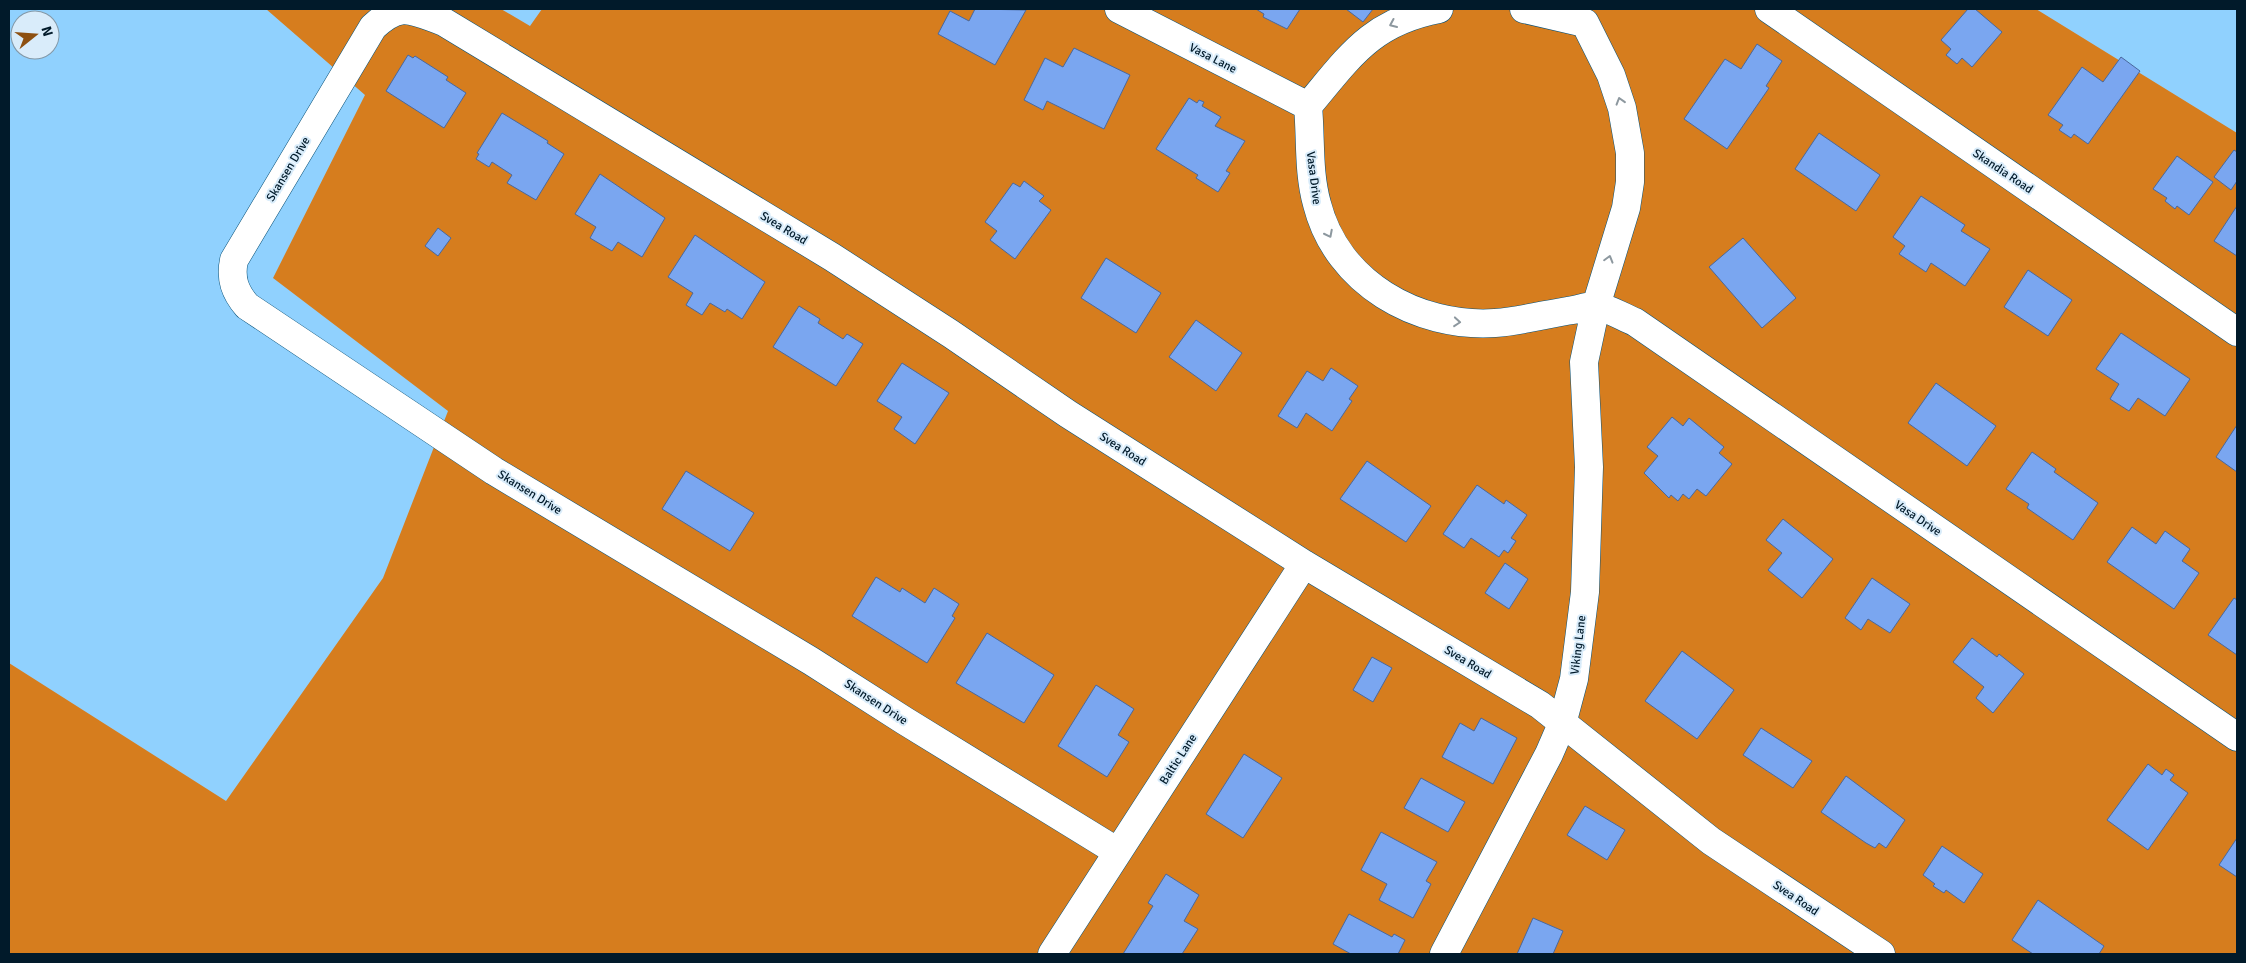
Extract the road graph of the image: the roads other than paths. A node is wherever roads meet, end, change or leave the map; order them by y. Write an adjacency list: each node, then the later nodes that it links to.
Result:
1 (1119, 9): 7 (street, Vasa Lane)
2 (1439, 9): 7 (street, one-way to 7)
3 (1524, 9): 6 (street)
4 (1769, 9): 9 (street, Skandia Road)
5 (397, 11): 10 (street, Svea Road); 13 (street, Skansen Drive)
6 (1590, 16): 8 (street, one-way to 6)
7 (1308, 106): 8 (street, Vasa Drive, one-way to 8)
8 (1596, 306): 11 (street, Viking Lane); 12 (street, Vasa Drive)
9 (2237, 332)
10 (1304, 564): 11 (street, Svea Road); 13 (street, Baltic Lane)
11 (1562, 724): 15 (street, Viking Lane); 16 (street, Svea Road)
12 (2237, 737)
13 (1118, 852): 14 (street, Baltic Lane)
14 (1052, 954)
15 (1444, 954)
16 (1881, 954)

